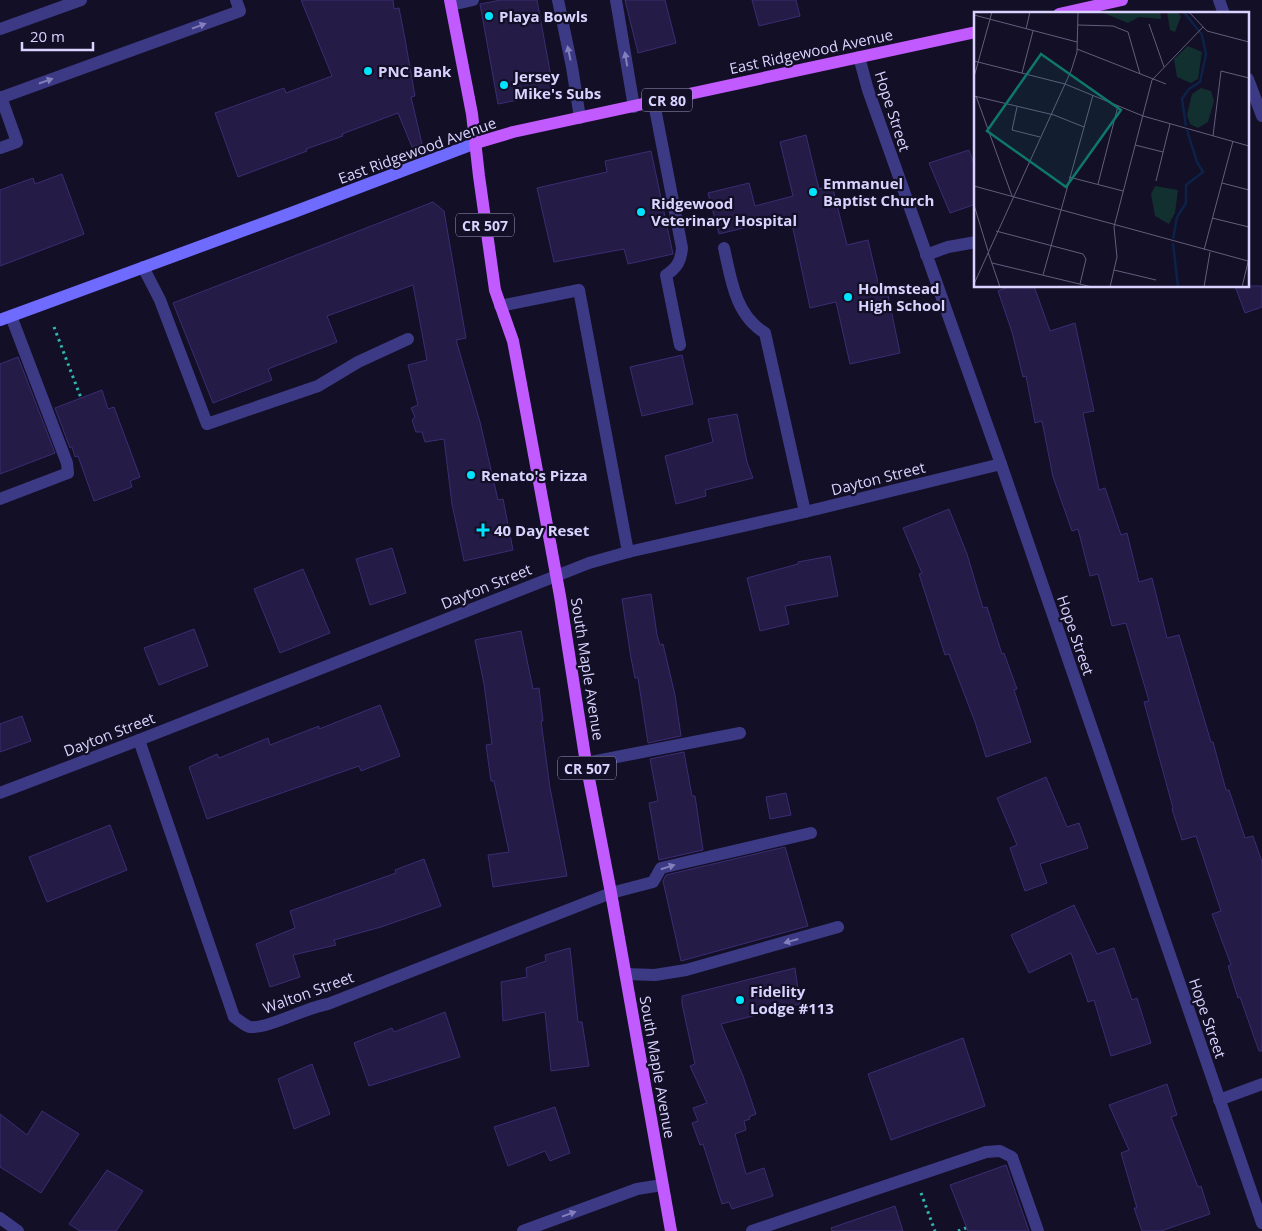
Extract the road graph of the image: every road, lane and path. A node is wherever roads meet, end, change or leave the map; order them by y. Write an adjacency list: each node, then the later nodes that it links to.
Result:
1 (81, 0): 11 (street)
2 (473, 0): 7 (street)
3 (558, 0): 19 (street, one-way to 3)
4 (616, 0): 17 (street, one-way to 4)
5 (1122, 0): 9 (main road)
6 (1219, 0): 10 (street)
7 (451, 2): 20 (main road, CR 507)
8 (238, 6): 15 (street, one-way to 8)
9 (1068, 12)
10 (1223, 12)
11 (0, 29)
12 (974, 32): 13 (main road, East Ridgewood Avenue / CR 80)
13 (859, 57): 16 (main road, East Ridgewood Avenue / CR 80); 24 (street, Hope Street)
14 (1250, 87): 18 (street)
15 (1, 98): 21 (street)
16 (654, 103): 17 (main road, East Ridgewood Avenue / CR 80); 30 (street)
17 (634, 107): 19 (main road, East Ridgewood Avenue / CR 80)
18 (1262, 116)
19 (580, 118): 20 (main road, East Ridgewood Avenue / CR 80)
20 (476, 143): 25 (street, East Ridgewood Avenue); 26 (main road, South Maple Avenue / CR 507)
21 (0, 148)
22 (974, 242): 24 (street)
23 (724, 248): 34 (street)
24 (926, 255): 32 (street, Hope Street)
25 (143, 267): 27 (street, East Ridgewood Avenue); 29 (street)
26 (500, 306): 35 (street); 36 (main road, South Maple Avenue / CR 507)
27 (5, 318): 33 (street)
28 (54, 327): 31 (path)
29 (408, 339)
30 (680, 345)
31 (81, 398)
32 (1001, 464): 34 (street, Dayton Street); 46 (street, Hope Street)
33 (0, 499)
34 (805, 512): 35 (street, Dayton Street)
35 (628, 552): 36 (street, Dayton Street)
36 (557, 575): 38 (street, Dayton Street); 39 (main road, South Maple Avenue / CR 507)
37 (740, 733): 39 (street)
38 (139, 740): 40 (street, Dayton Street); 42 (street, Walton Street)
39 (586, 763): 42 (main road, South Maple Avenue / CR 507)
40 (0, 793)
41 (811, 833): 42 (street, one-way to 41)
42 (611, 893): 44 (main road, South Maple Avenue / CR 507)
43 (838, 928): 44 (street, one-way to 44)
44 (625, 974): 48 (main road, South Maple Avenue / CR 507)
45 (1262, 1084): 46 (street)
46 (1219, 1100): 50 (street, Hope Street)
47 (915, 1176): 55 (street); 56 (path); 58 (street)
48 (662, 1185): 53 (street, one-way to 48); 54 (main road, South Maple Avenue / CR 507)
49 (0, 1218): 52 (street)
50 (1262, 1223)
51 (966, 1228): 57 (path)
52 (18, 1231)
53 (523, 1231)
54 (671, 1231)
55 (752, 1231)
56 (935, 1231)
57 (958, 1231)
58 (1038, 1231)

